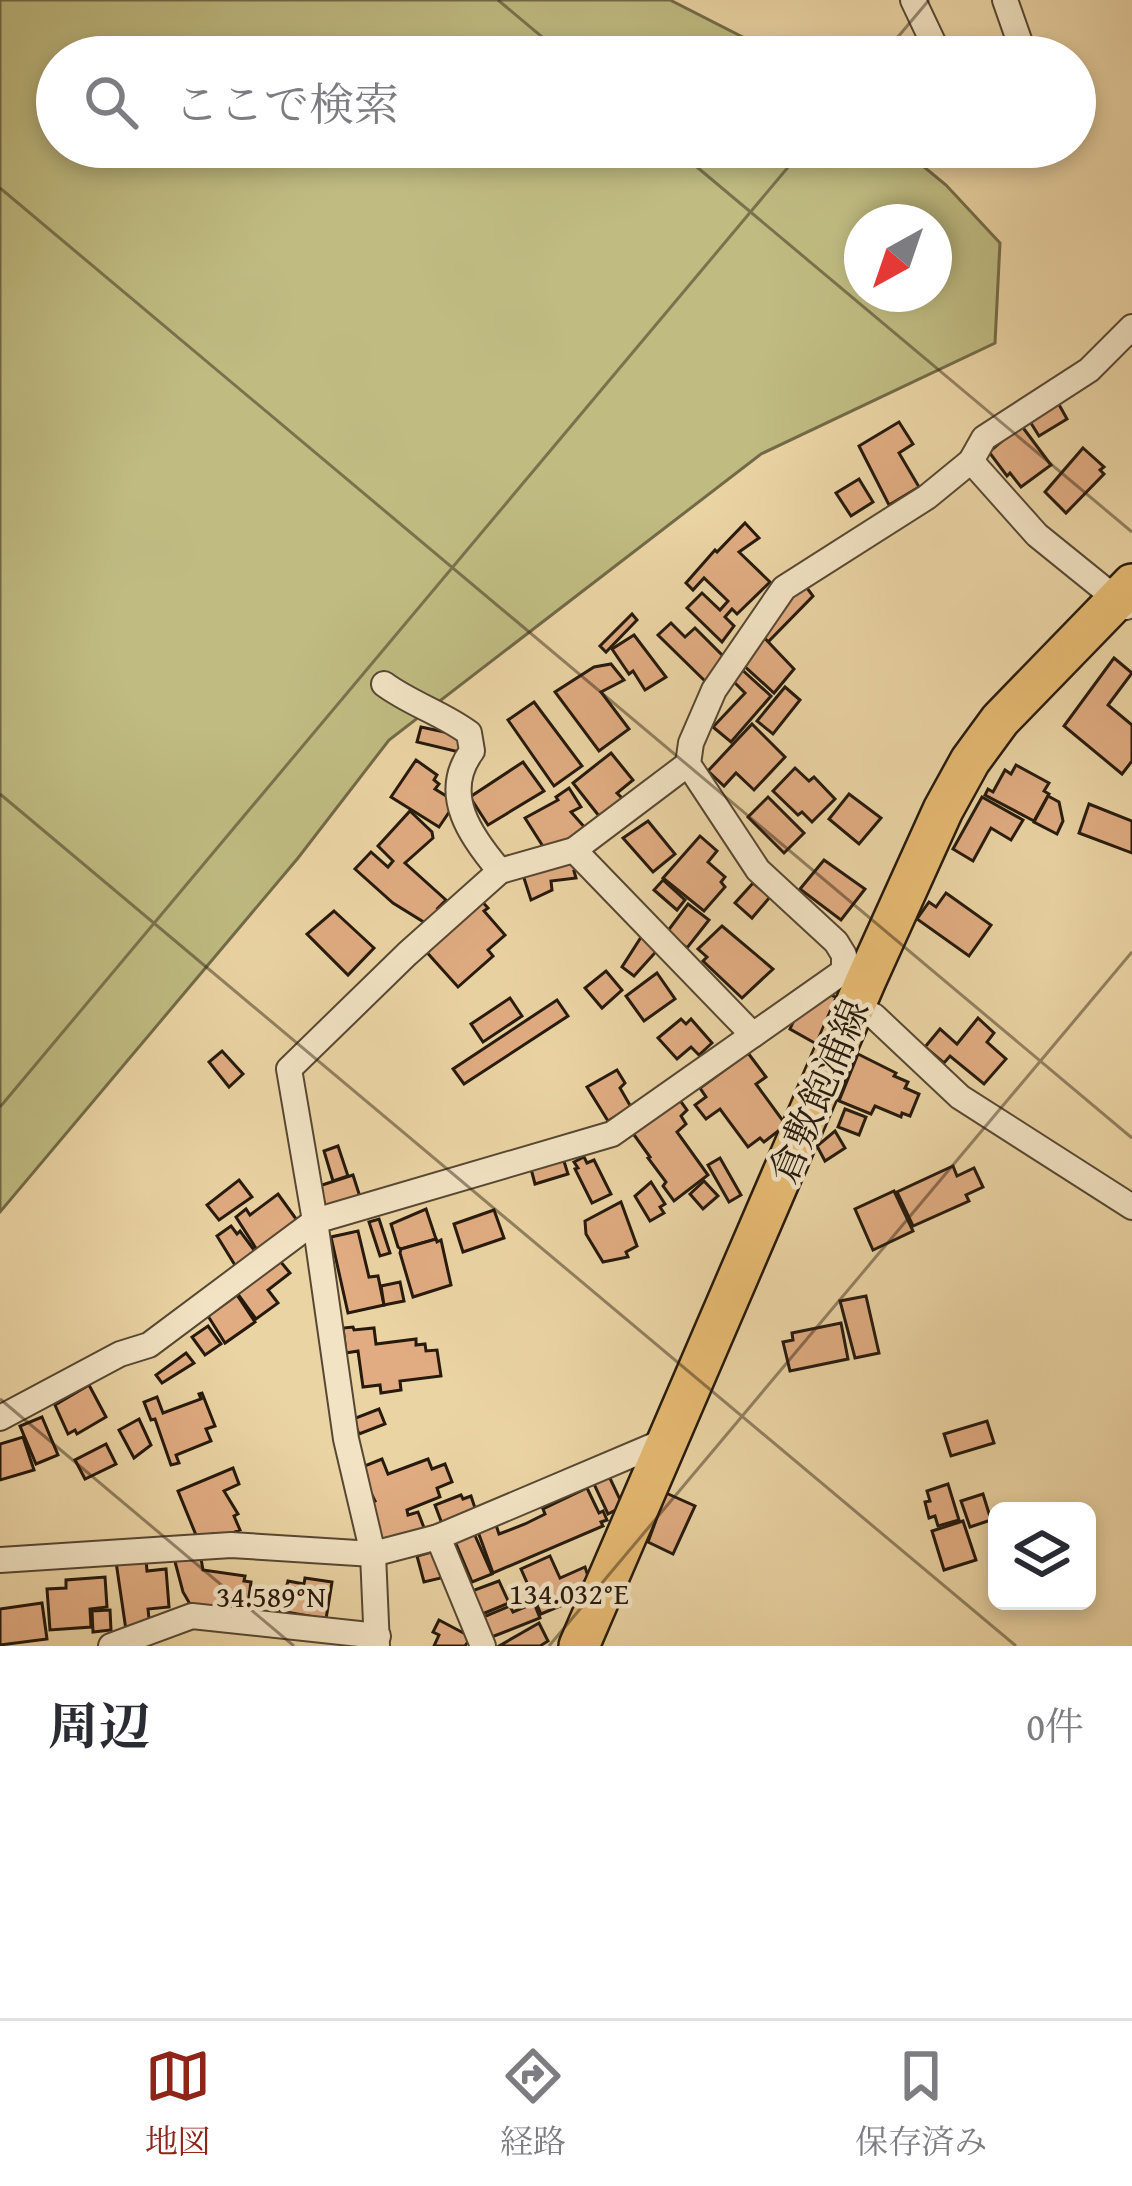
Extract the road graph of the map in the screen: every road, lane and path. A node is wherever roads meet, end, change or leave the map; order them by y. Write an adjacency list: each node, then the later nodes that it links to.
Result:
1 (914, 0): 3 (street)
2 (1005, 0): 4 (street)
3 (930, 36)
4 (1017, 36)
5 (1132, 327): 6 (street)
6 (971, 460): 7 (street); 9 (street)
7 (1127, 598): 12 (main road, 倉敷飽浦線)
8 (384, 684): 11 (street)
9 (688, 764): 10 (street); 12 (street)
10 (574, 850): 11 (street); 13 (street)
11 (500, 871): 15 (street)
12 (855, 986): 13 (street); 14 (street); 17 (main road, 倉敷飽浦線)
13 (753, 1035): 15 (street)
14 (1132, 1207)
15 (315, 1221): 16 (street); 19 (street)
16 (0, 1418)
17 (668, 1440): 18 (street); 24 (main road, 倉敷飽浦線)
18 (438, 1537): 19 (street); 23 (street)
19 (373, 1554): 20 (street); 21 (street)
20 (0, 1560)
21 (378, 1641): 22 (street)
22 (111, 1646)
23 (482, 1646)
24 (579, 1646)

